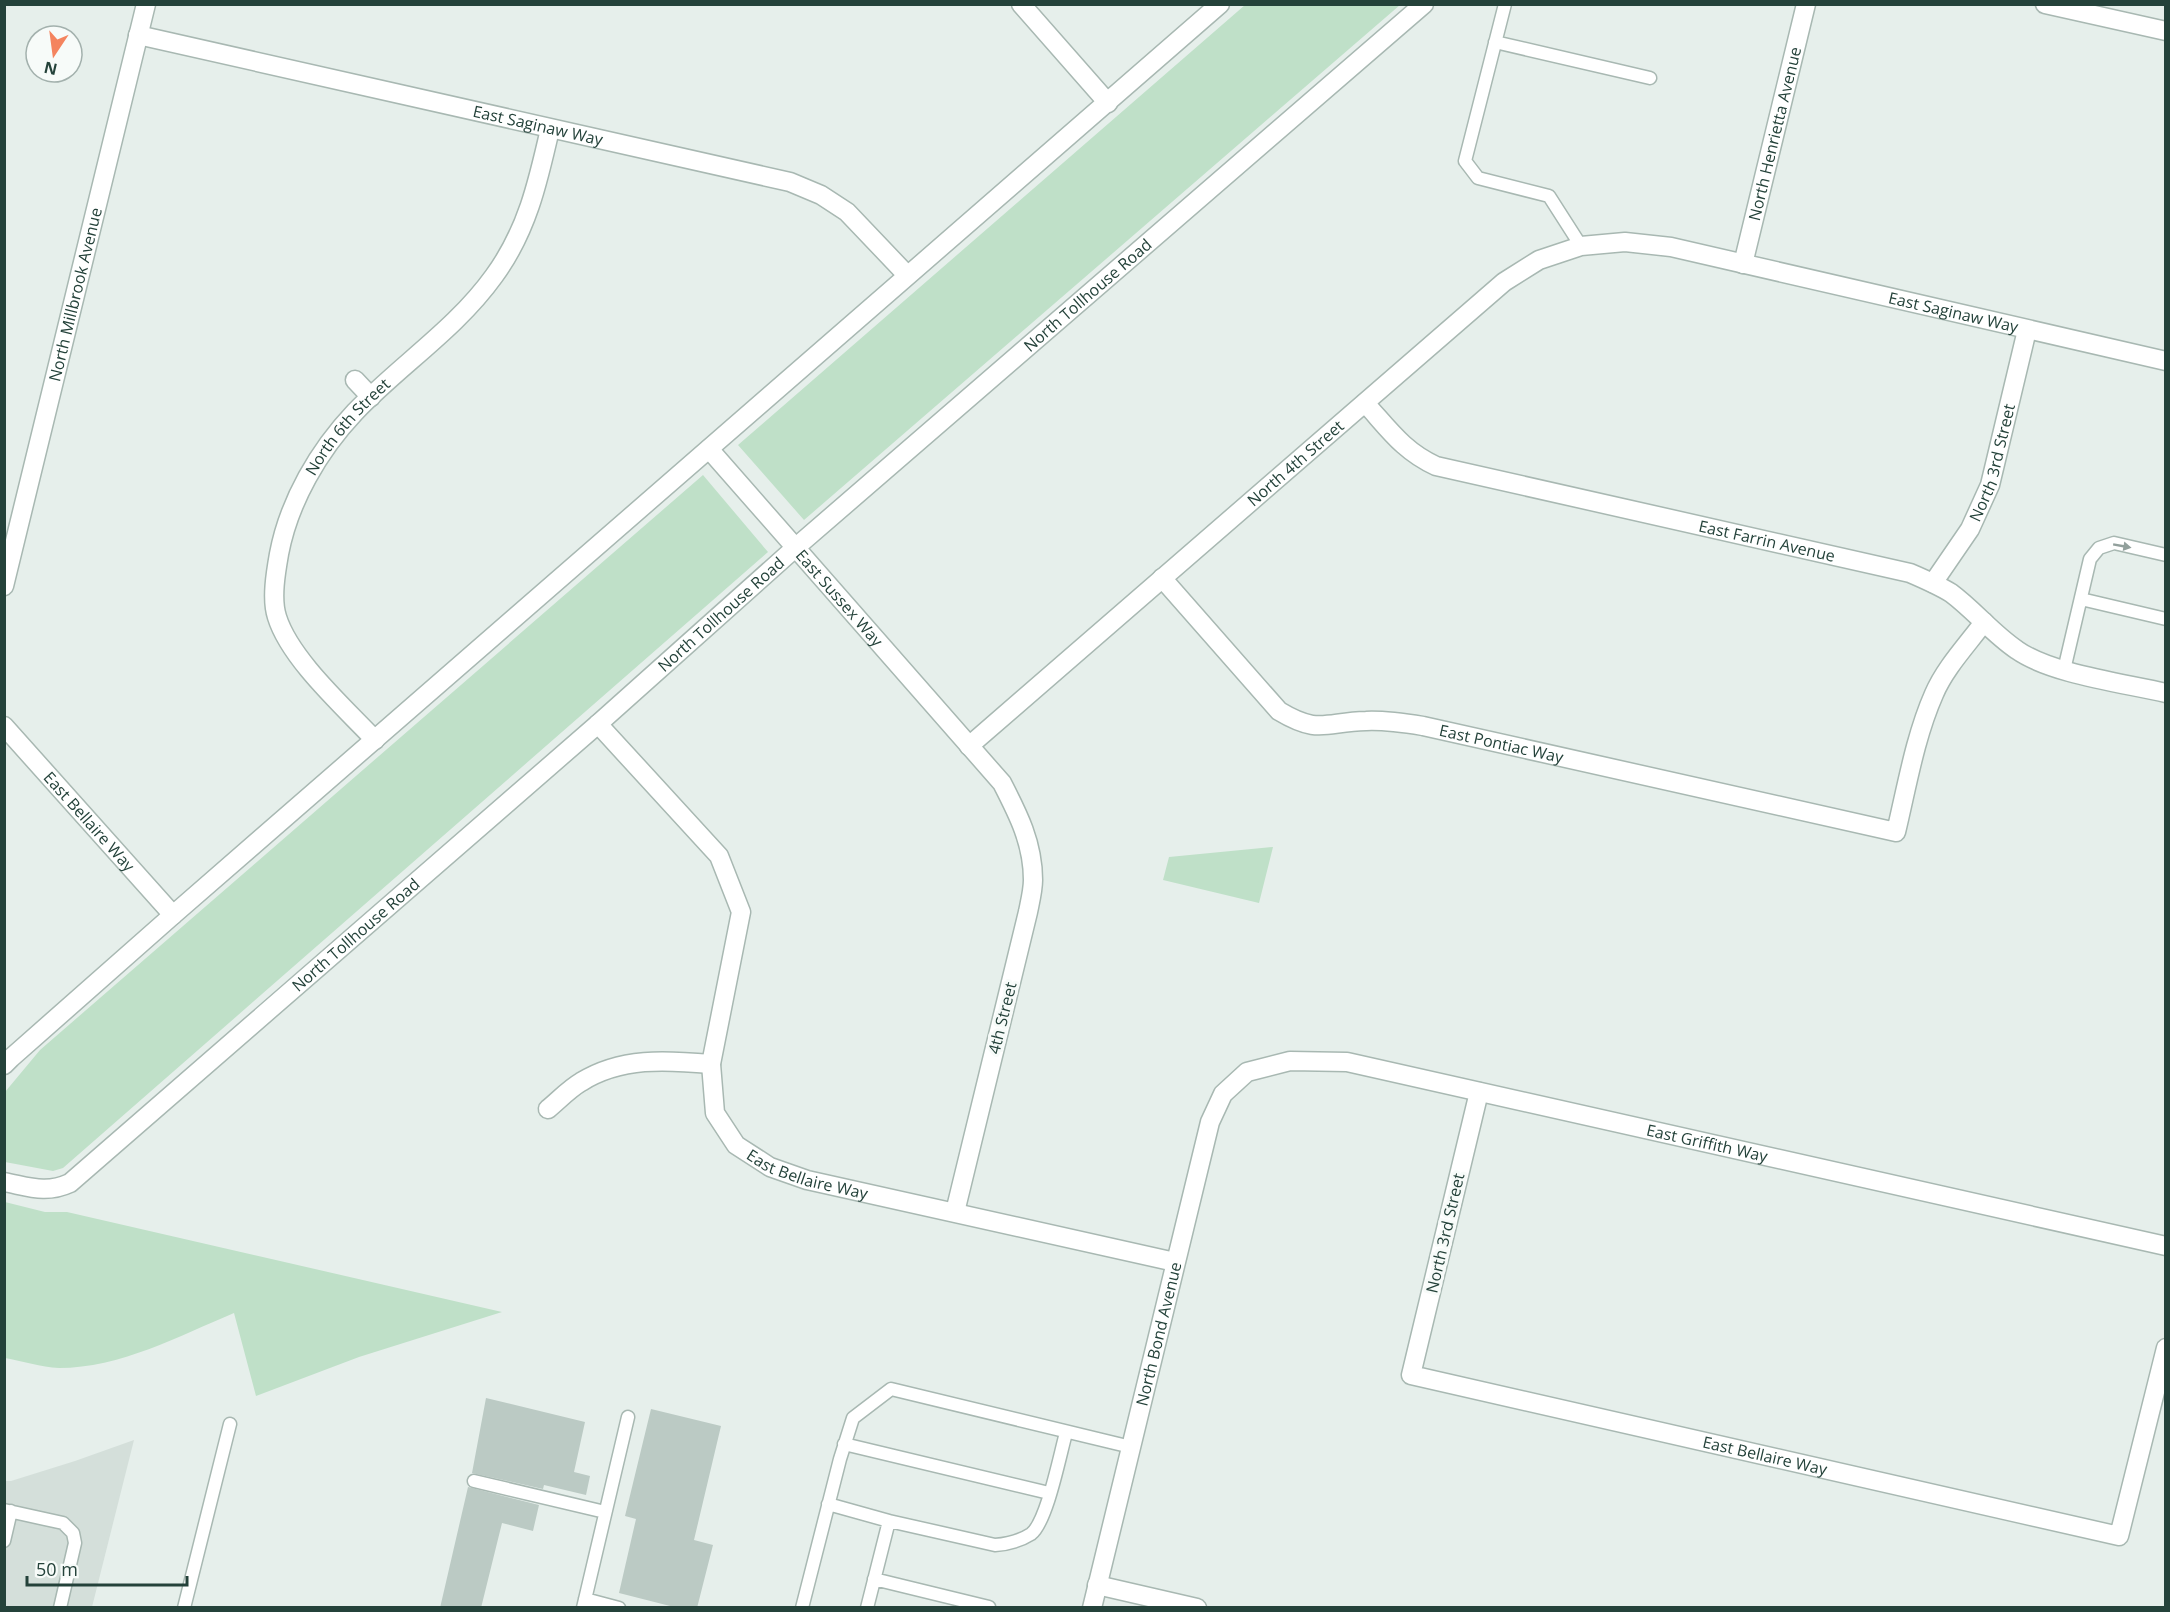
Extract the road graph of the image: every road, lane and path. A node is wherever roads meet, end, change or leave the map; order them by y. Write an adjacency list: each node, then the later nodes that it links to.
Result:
1 (146, 4): 9 (street, North Millbrook Avenue)
2 (1021, 4): 12 (street)
3 (1220, 4): 12 (street)
4 (1424, 4): 24 (street, North Tollhouse Road)
5 (1505, 4): 10 (lane)
6 (1806, 4): 15 (street, North Henrietta Avenue)
7 (2045, 4): 8 (street)
8 (2166, 32)
9 (138, 35): 13 (street, East Saginaw Way); 23 (street, North Millbrook Avenue)
10 (1495, 42): 11 (lane); 14 (lane)
11 (1650, 78)
12 (1108, 102): 16 (street)
13 (550, 129): 16 (street, East Saginaw Way); 20 (street, North 6th Street)
14 (1581, 246): 15 (street, North 4th Street); 21 (street, North 4th Street)
15 (1743, 264): 17 (street, East Saginaw Way)
16 (907, 275): 22 (street)
17 (2027, 330): 18 (street, East Saginaw Way); 27 (street, North 3rd Street)
18 (2166, 361)
19 (355, 380): 20 (street)
20 (371, 398): 36 (street, North 6th Street)
21 (1365, 403): 26 (street, North 4th Street); 27 (street, East Farrin Avenue)
22 (709, 449): 24 (street, East Sussex Way); 36 (street)
23 (11, 535): 28 (street, North Millbrook Avenue)
24 (795, 548): 34 (street, North Tollhouse Road); 37 (street, East Sussex Way)
25 (2166, 555): 29 (lane, one-way to 25)
26 (1162, 578): 31 (street, East Pontiac Way); 37 (street, North 4th Street)
27 (1933, 583): 31 (street, East Farrin Avenue)
28 (4, 586)
29 (2081, 599): 30 (lane); 32 (lane)
30 (2166, 619)
31 (1984, 622): 32 (street, East Farrin Avenue)
32 (2064, 670): 33 (street, East Farrin Avenue)
33 (2166, 693)
34 (598, 724): 39 (street, East Bellaire Way); 44 (street, North Tollhouse Road)
35 (4, 726): 38 (street, East Bellaire Way)
36 (375, 740): 38 (street)
37 (969, 746): 45 (street, 4th Street)
38 (173, 915): 40 (street)
39 (711, 1064): 43 (street); 45 (street, East Bellaire Way)
40 (4, 1065)
41 (1247, 1072): 42 (street, East Griffith Way); 47 (street, North Bond Avenue)
42 (1479, 1092): 46 (street, East Griffith Way); 49 (street, North 3rd Street)
43 (548, 1109)
44 (4, 1182)
45 (955, 1212): 47 (street, East Bellaire Way)
46 (2166, 1246)
47 (1175, 1262): 55 (street, North Bond Avenue)
48 (2166, 1348): 50 (street)
49 (1411, 1375): 50 (street, East Bellaire Way)
50 (2161, 1393)
51 (628, 1417): 60 (lane)
52 (230, 1424): 68 (lane)
53 (1066, 1432): 54 (lane); 55 (lane); 57 (lane)
54 (844, 1444): 57 (lane); 58 (lane)
55 (1131, 1447): 64 (street, North Bond Avenue)
56 (474, 1481): 60 (lane)
57 (1049, 1493): 61 (lane)
58 (828, 1504): 61 (lane); 70 (lane)
59 (8, 1511): 62 (lane); 67 (lane)
60 (605, 1512): 65 (lane)
61 (889, 1521): 63 (lane)
62 (4, 1541)
63 (874, 1579): 66 (lane); 71 (lane)
64 (1097, 1584): 72 (street, North Bond Avenue); 73 (street)
65 (584, 1603): 69 (lane)
66 (989, 1607)
67 (60, 1608)
68 (184, 1608)
69 (619, 1608)
70 (802, 1608)
71 (867, 1608)
72 (1092, 1608)
73 (1197, 1608)

